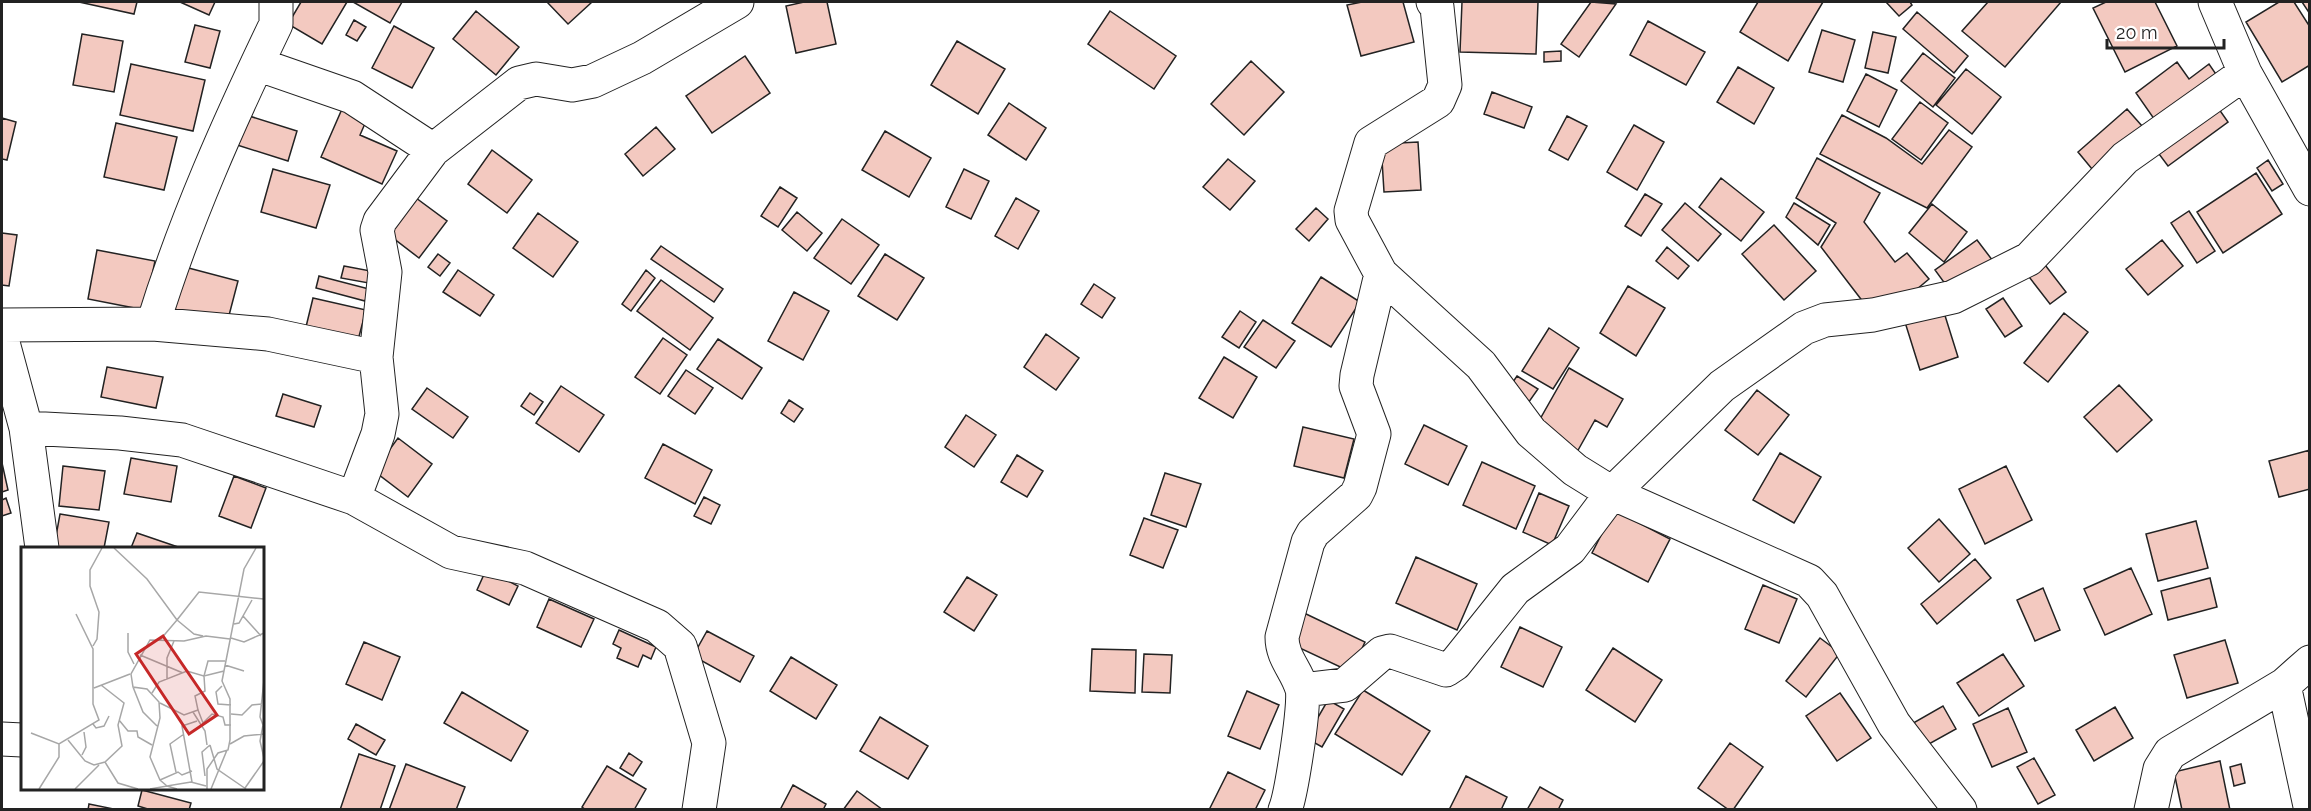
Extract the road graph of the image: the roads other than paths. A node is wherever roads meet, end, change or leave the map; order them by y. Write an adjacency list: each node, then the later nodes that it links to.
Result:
1 (276, 2): 5 (street)
2 (738, 2): 7 (street)
3 (1433, 2): 9 (street)
4 (2215, 2): 6 (street)
5 (257, 64): 7 (street); 10 (street)
6 (2245, 73): 8 (street); 15 (street)
7 (433, 150): 13 (street)
8 (2310, 189)
9 (1381, 274): 15 (street); 20 (street)
10 (153, 324): 11 (street); 13 (street)
11 (2, 325)
12 (2, 339): 14 (street)
13 (376, 357): 16 (street)
14 (26, 428): 16 (street); 17 (street)
15 (1612, 493): 20 (street); 26 (street)
16 (354, 498): 24 (street)
17 (42, 547)
18 (2310, 662): 19 (street)
19 (2284, 685): 23 (street); 27 (street)
20 (1303, 690): 25 (street)
21 (2, 739): 22 (street)
22 (21, 740)
23 (2310, 806)
24 (699, 810)
25 (1285, 810)
26 (1960, 810)
27 (2151, 810)

